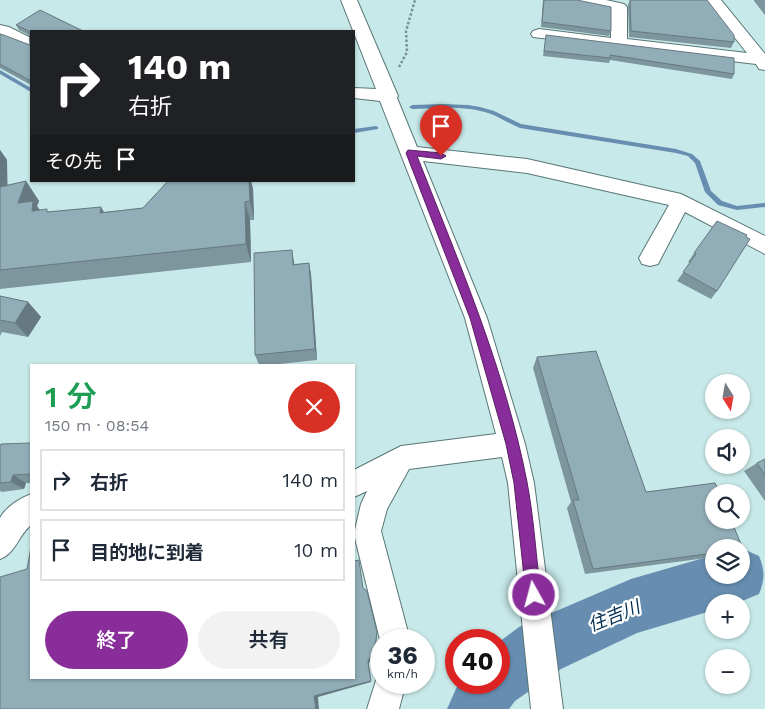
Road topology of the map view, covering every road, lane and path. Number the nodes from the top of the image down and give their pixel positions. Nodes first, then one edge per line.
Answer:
1 (349, 0) edge
2 (415, 0) edge
3 (581, 0) edge
4 (713, 0) edge
5 (0, 30) edge
6 (539, 34) dead end
7 (619, 43) junction
8 (30, 44) edge
9 (763, 62) edge
10 (355, 93) edge
11 (389, 96) junction
12 (411, 153) junction
13 (681, 201) junction
14 (765, 246) edge
15 (650, 258) dead end
16 (512, 444) junction
17 (400, 458) junction
18 (355, 483) edge
19 (30, 509) edge
20 (0, 545) edge
21 (393, 629) edge
22 (387, 694) edge
23 (383, 709) edge
24 (547, 709) edge

1 - 11 street
2 - 11 path
3 - 7 street
4 - 9 street
5 - 8 street
6 - 7 street
7 - 9 street
10 - 11 street
11 - 12 street
12 - 13 street
12 - 16 street
13 - 14 street
13 - 15 street
16 - 17 street
16 - 24 street
17 - 18 street
17 - 21 street
19 - 20 street
22 - 23 street

